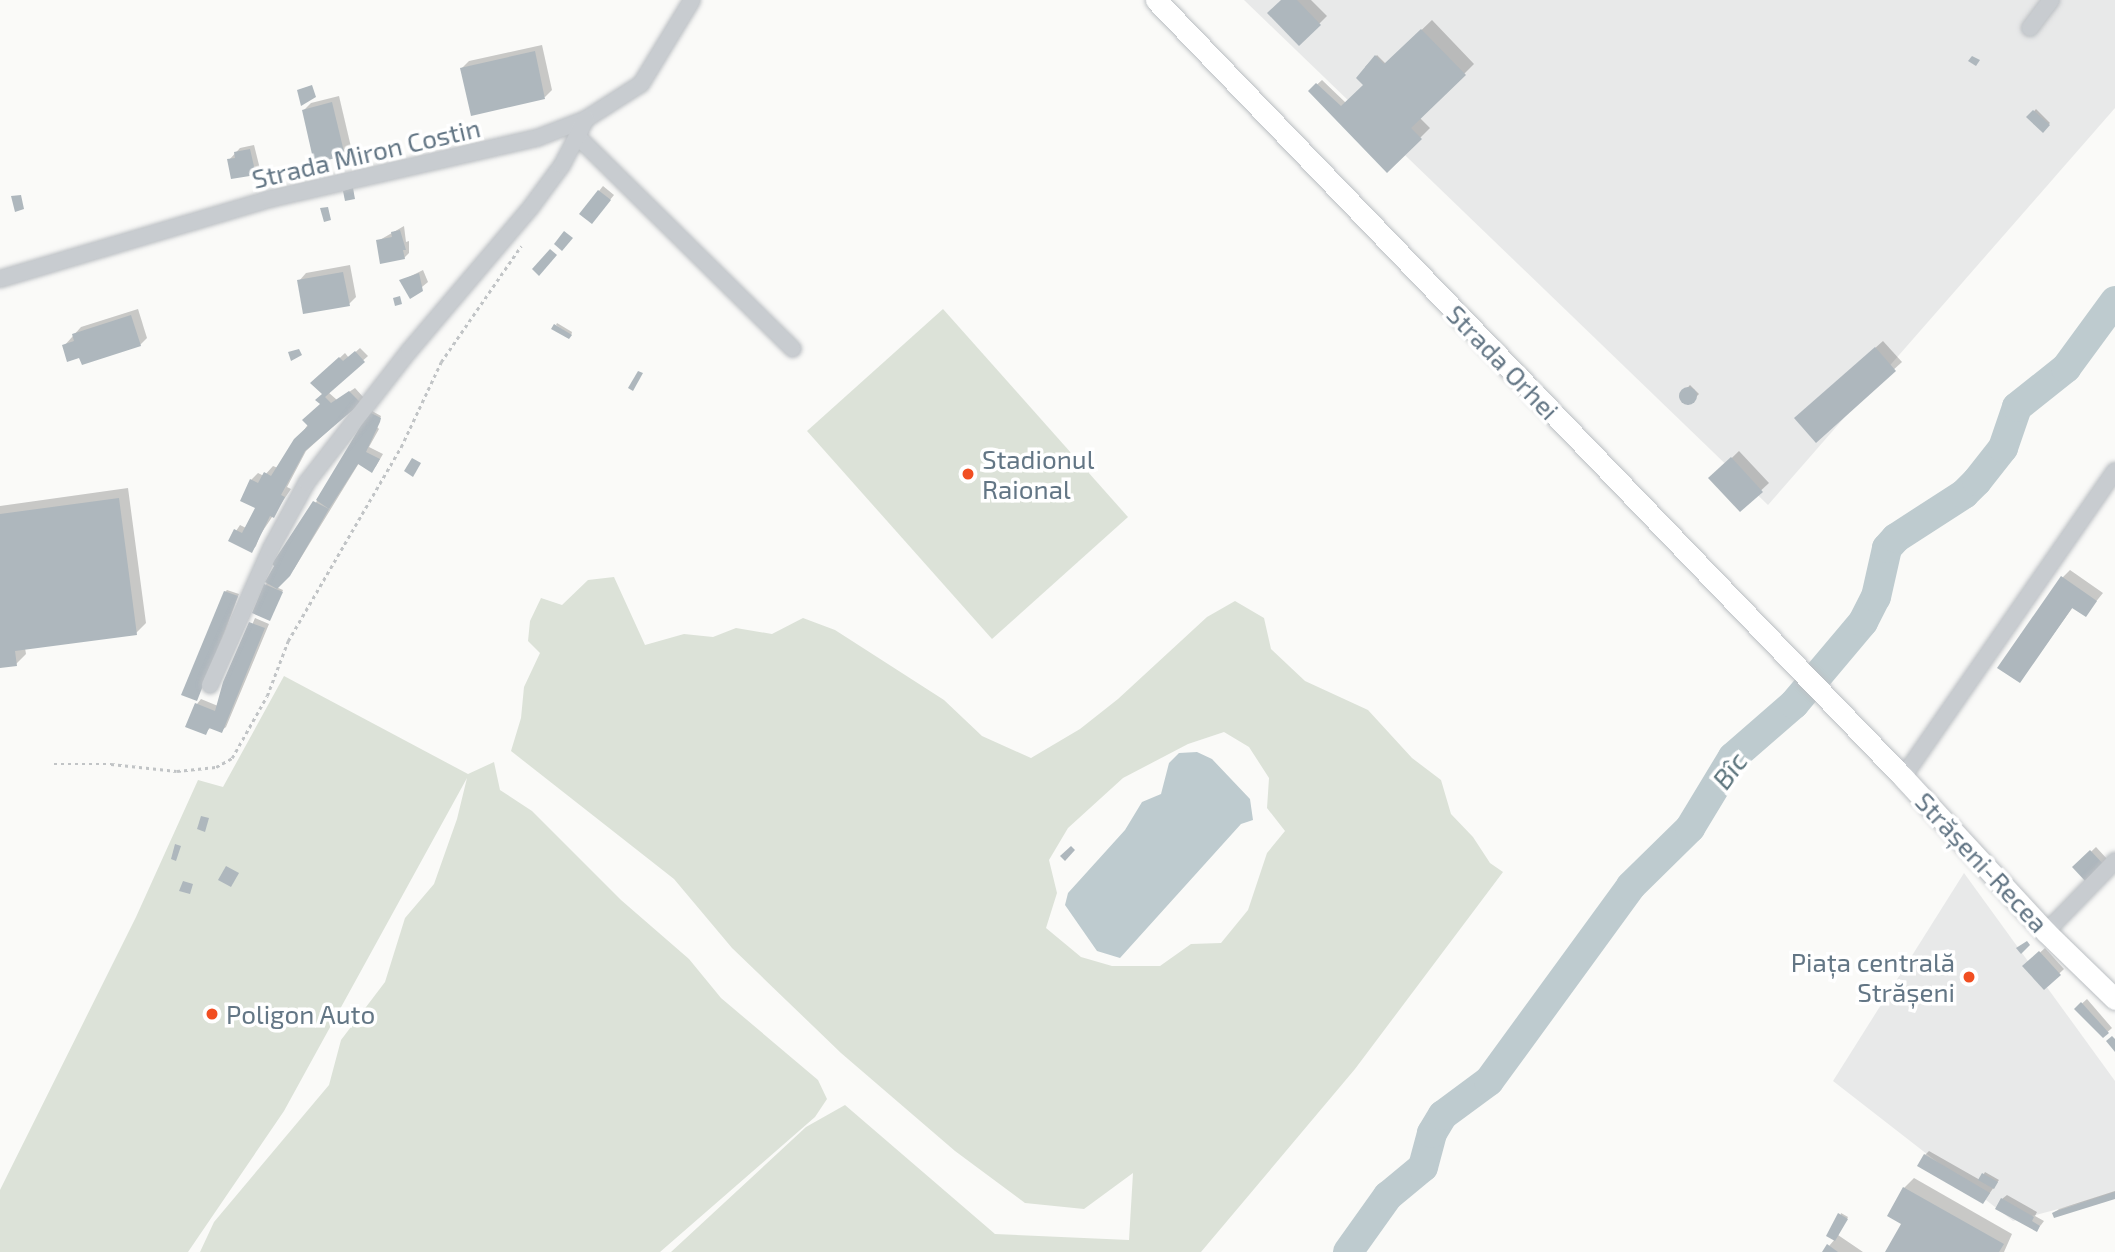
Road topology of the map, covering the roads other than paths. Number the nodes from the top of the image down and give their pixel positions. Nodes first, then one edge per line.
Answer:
1 (692, 0) edge
2 (1156, 0) edge
3 (2051, 0) edge
4 (2031, 28) dead end
5 (586, 118) junction
6 (577, 136) junction
7 (0, 279) edge
8 (793, 349) dead end
9 (2115, 471) edge
10 (211, 685) dead end
11 (1850, 725) joint
12 (1903, 777) junction
13 (2115, 861) edge
14 (2046, 932) junction
15 (2115, 999) edge

1 - 5 street, Strada Miron Costin
2 - 11 main road, Strada Orhei
3 - 4 street
5 - 6 street
5 - 7 street, Strada Miron Costin
6 - 8 street
6 - 10 street
9 - 12 street
11 - 12 main road, Strășeni-Recea
12 - 14 main road, Strășeni-Recea
13 - 14 street
14 - 15 main road, Strășeni-Recea

